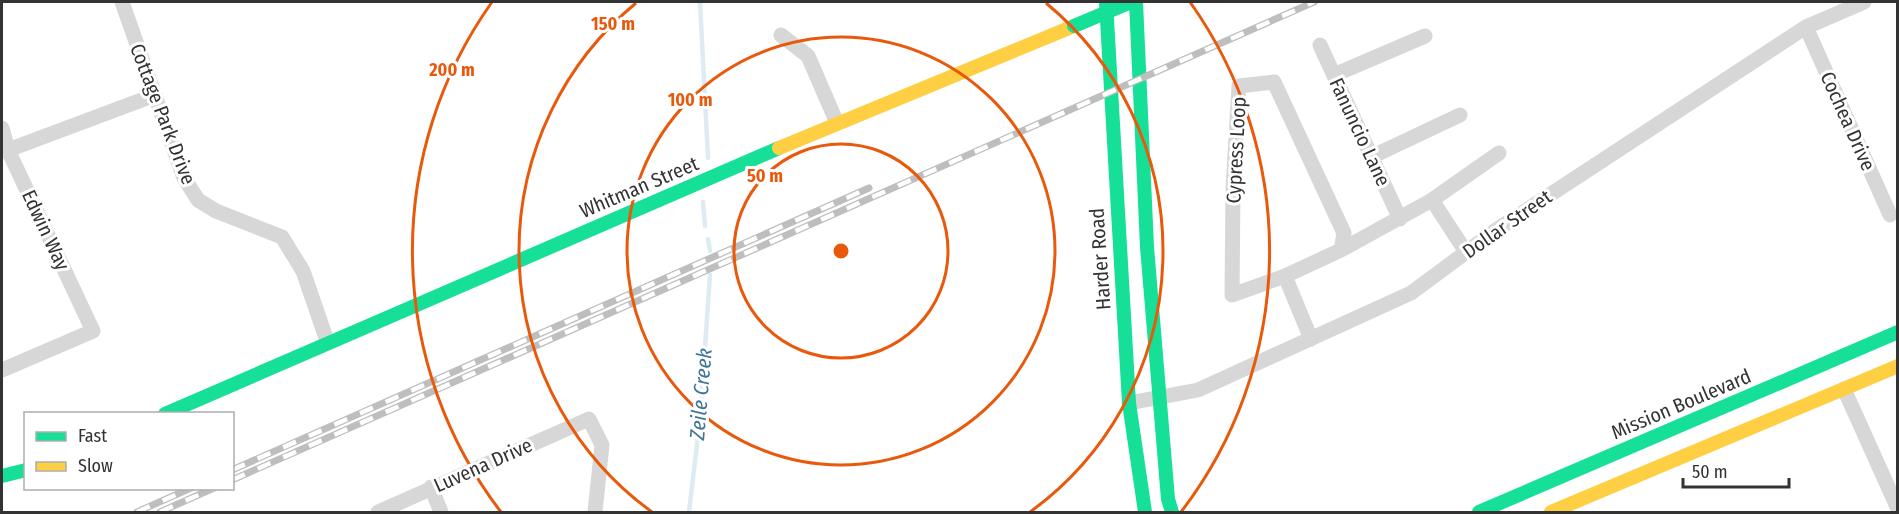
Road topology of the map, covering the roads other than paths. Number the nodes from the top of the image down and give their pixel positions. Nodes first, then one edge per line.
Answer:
1 (122, 2) edge
2 (1106, 2) edge
3 (1131, 2) edge
4 (1136, 2) edge
5 (1864, 2) edge
6 (1806, 27) junction
7 (781, 35) dead end
8 (1425, 36) dead end
9 (1320, 45) dead end
10 (1334, 75) junction
11 (155, 95) junction
12 (1460, 115) dead end
13 (837, 123) junction
14 (2, 128) edge
15 (8, 150) junction
16 (1498, 153) dead end
17 (1371, 157) junction
18 (1432, 200) junction
19 (1890, 215) dead end
20 (1401, 219) junction
21 (1341, 250) junction
22 (1466, 252) junction
23 (1285, 276) junction
24 (1898, 332) edge
25 (1311, 339) junction
26 (327, 341) junction
27 (1898, 366) edge
28 (2, 370) edge
29 (1844, 389) junction
30 (1160, 396) junction
31 (1129, 403) junction
32 (169, 412) edge
33 (24, 470) edge
34 (2, 476) edge
35 (431, 487) junction
36 (1898, 509) edge
37 (378, 513) edge
38 (441, 513) edge
39 (595, 513) edge
40 (1145, 513) edge
41 (1172, 513) edge
42 (1479, 513) edge
43 (1551, 513) edge

1 - 11 street, Cottage Park Drive
2 - 31 main road, Harder Road
3 - 13 main road, Whitman Street, bridge
4 - 30 main road
5 - 6 street, Dollar Street
6 - 19 street, Cochea Drive
6 - 22 street, Dollar Street
7 - 13 street
8 - 10 street
9 - 10 street, Fanuncio Lane
10 - 17 street, Fanuncio Lane
11 - 15 street
11 - 26 street, Cottage Park Drive
12 - 17 street
13 - 26 main road, Whitman Street
14 - 15 street, Edwin Way
15 - 28 street, Edwin Way
16 - 18 street
17 - 20 street, Fanuncio Lane
18 - 20 street
18 - 22 street
20 - 21 street
21 - 23 street, Cypress Loop
21 - 23 street, Cypress Loop
22 - 25 street, Dollar Street
23 - 25 street
24 - 42 main road, Mission Boulevard
25 - 30 street, Dollar Street
26 - 32 main road, Whitman Street
27 - 29 main road
29 - 36 street
29 - 43 main road
30 - 31 street, Dollar Street
30 - 41 main road
31 - 40 main road, Harder Road
33 - 34 main road
35 - 37 street, Luvena Drive
35 - 38 street
35 - 39 street, Luvena Drive

